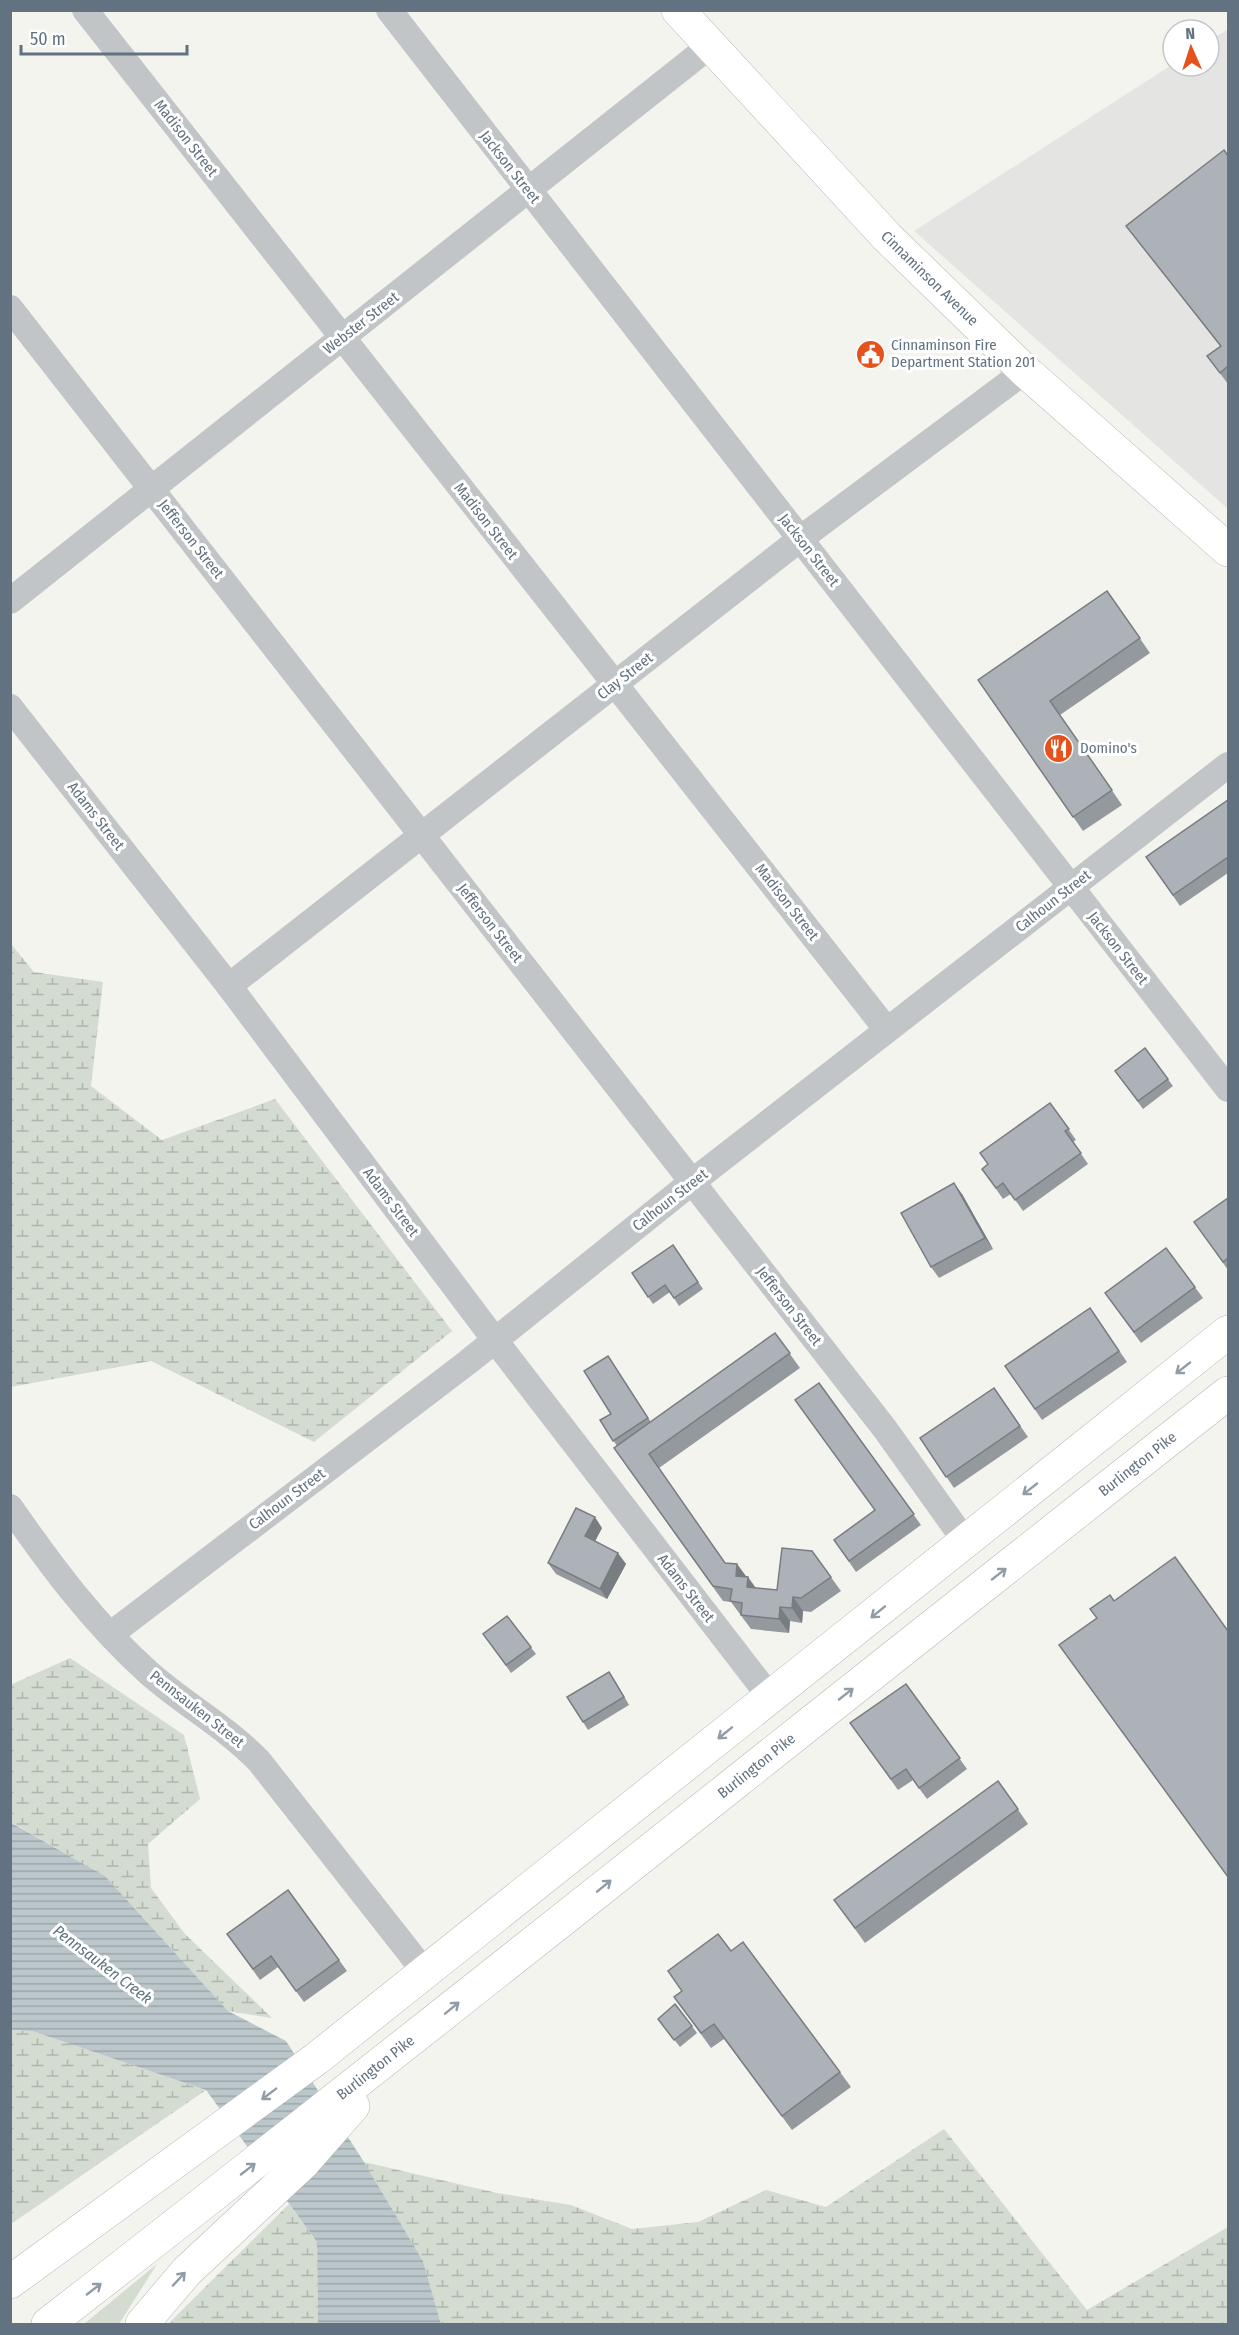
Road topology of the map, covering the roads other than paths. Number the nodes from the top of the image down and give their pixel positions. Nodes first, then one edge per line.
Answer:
1 (85, 10) edge
2 (389, 10) edge
3 (678, 10) edge
4 (711, 45) junction
5 (528, 190) junction
6 (10, 308) edge
7 (342, 338) junction
8 (1025, 371) junction
9 (152, 489) junction
10 (800, 538) junction
11 (1228, 550) edge
12 (10, 601) edge
13 (614, 684) junction
14 (10, 707) edge
15 (1228, 765) edge
16 (421, 835) junction
17 (1071, 887) junction
18 (229, 986) junction
19 (887, 1030) junction
20 (1228, 1089) edge
21 (692, 1182) junction
22 (1228, 1332) edge
23 (494, 1339) junction
24 (1228, 1393) edge
25 (10, 1507) edge
26 (964, 1541) junction
27 (111, 1634) junction
28 (770, 1697) junction
29 (424, 1971) junction
30 (293, 2152) junction
31 (137, 2190) junction
32 (10, 2253) edge
33 (10, 2282) edge
34 (48, 2325) edge
35 (142, 2325) edge

1 - 7 street, Madison Street
2 - 5 street, Jackson Street
3 - 4 main road, Cinnaminson Avenue
4 - 5 street, Webster Street
4 - 8 main road, Cinnaminson Avenue
5 - 7 street, Webster Street
5 - 10 street, Jackson Street
6 - 9 street, Jefferson Street
7 - 9 street, Webster Street
7 - 13 street, Madison Street
8 - 10 street, Clay Street
8 - 11 main road, Cinnaminson Avenue
9 - 12 street, Webster Street
9 - 16 street, Jefferson Street
10 - 13 street, Clay Street
10 - 17 street, Jackson Street
13 - 16 street, Clay Street
13 - 19 street, Madison Street
14 - 18 street, Adams Street
15 - 17 street, Calhoun Street
16 - 18 street, Clay Street
16 - 21 street, Jefferson Street
17 - 19 street, Calhoun Street
17 - 20 street, Jackson Street
18 - 23 street, Adams Street
19 - 21 street, Calhoun Street
21 - 23 street, Calhoun Street
21 - 26 street, Jefferson Street
22 -> 26 main road
23 - 27 street, Calhoun Street
23 - 28 street, Adams Street
30 -> 24 main road, Burlington Pike
25 - 27 street, Pennsauken Street
26 -> 28 main road
27 - 29 street, Pennsauken Street
28 -> 29 main road
29 -> 31 main road
34 -> 30 main road
35 -> 30 main road
31 - 32 main road
31 - 33 main road

